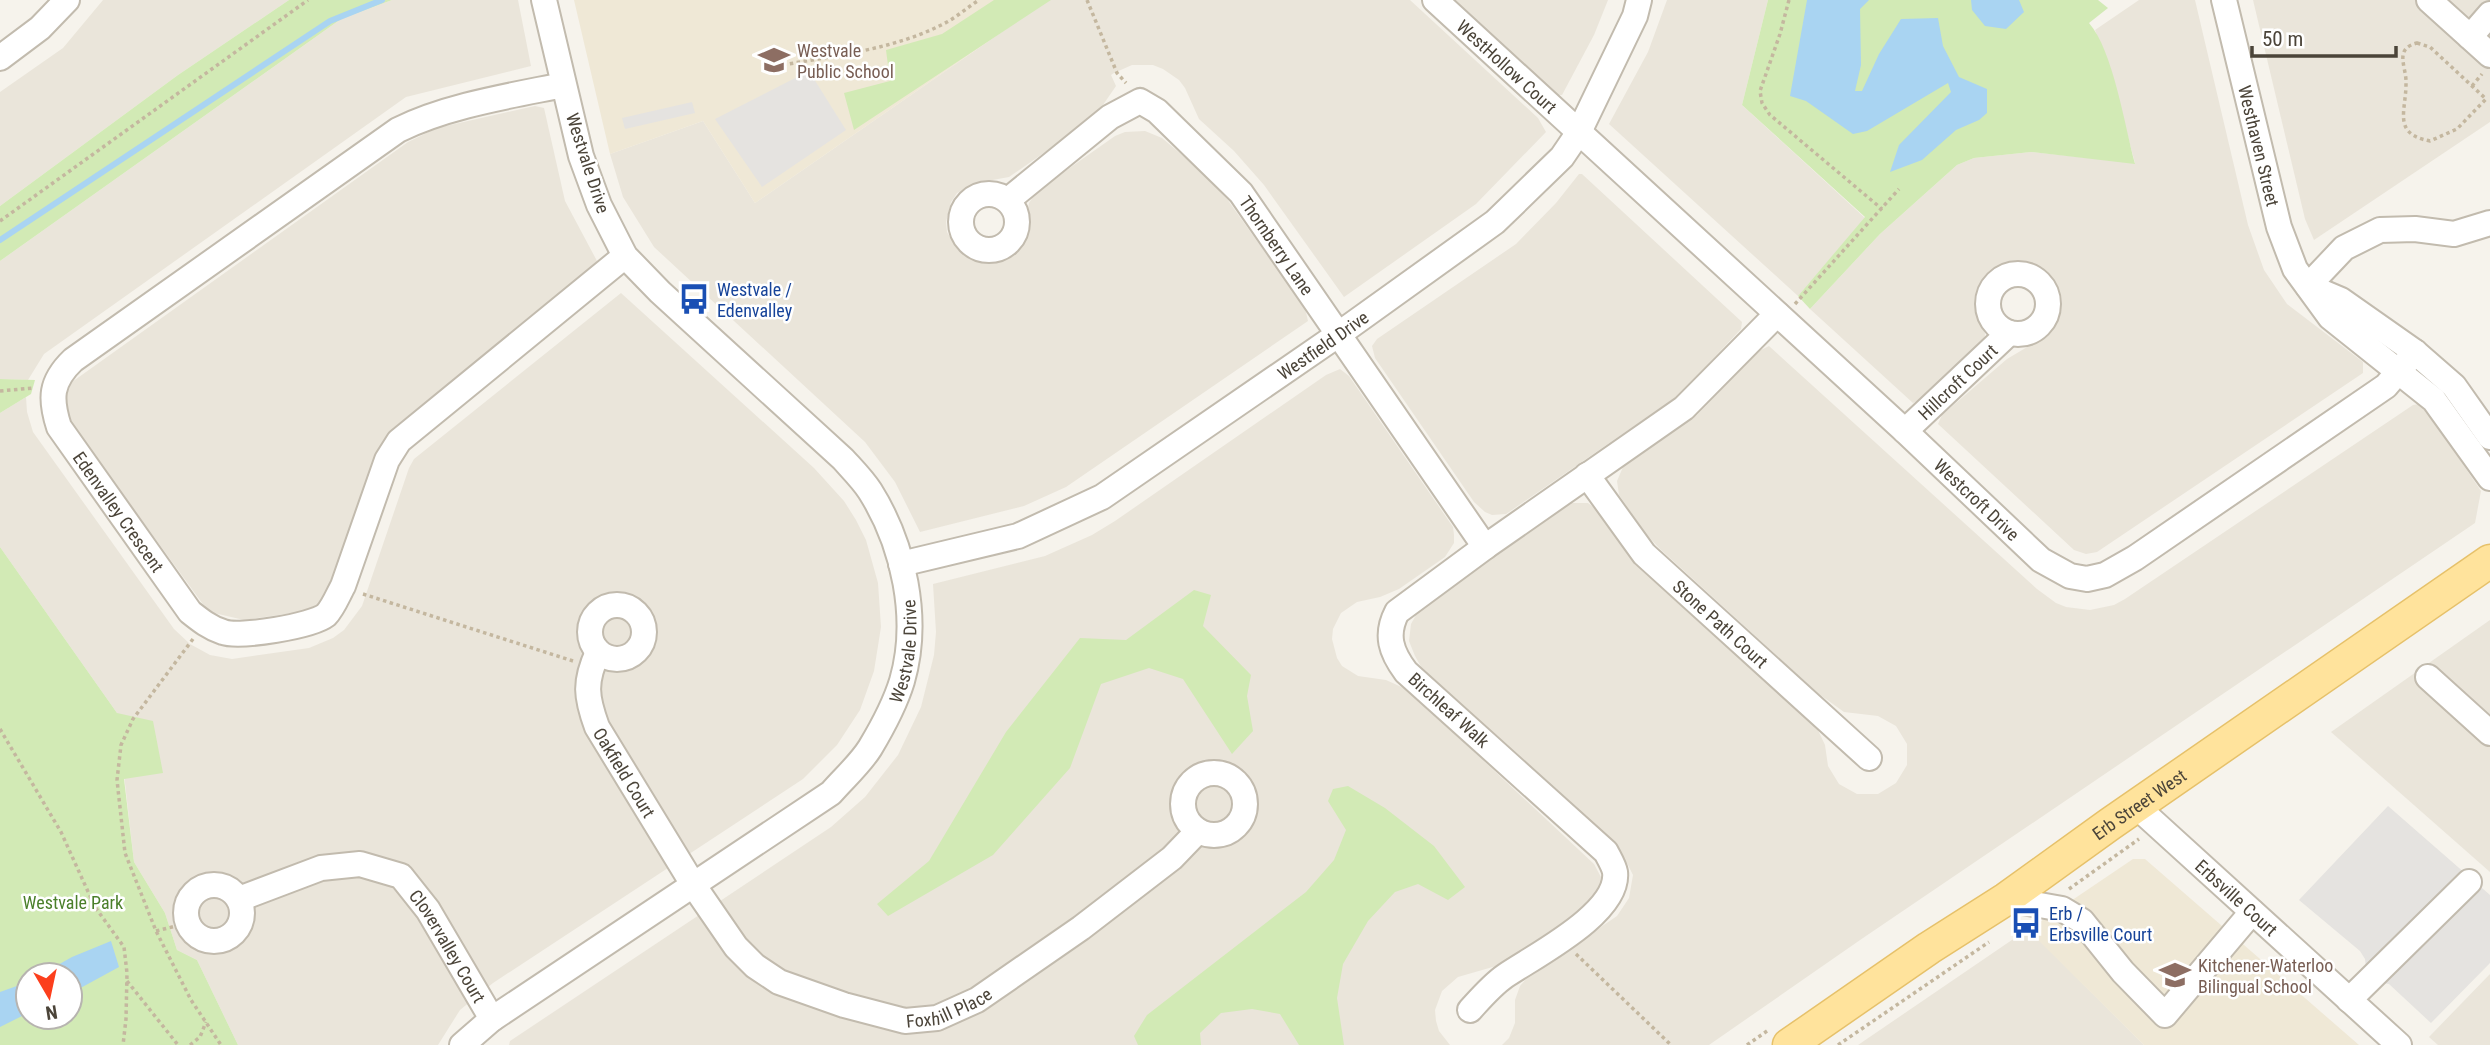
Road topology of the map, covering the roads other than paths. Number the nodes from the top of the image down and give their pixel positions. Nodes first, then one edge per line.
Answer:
1 (67, 0) edge
2 (544, 0) edge
3 (1435, 0) edge
4 (1639, 0) edge
5 (2224, 0) edge
6 (2433, 1) edge
7 (2490, 15) edge
8 (2470, 37) junction
9 (2490, 55) edge
10 (0, 58) edge
11 (563, 85) junction
12 (1579, 132) junction
13 (1008, 200) dead end
14 (2490, 223) edge
15 (625, 256) junction
16 (2308, 286) junction
17 (1777, 314) junction
18 (2009, 333) dead end
19 (1339, 334) junction
20 (2415, 352) junction
21 (2398, 371) junction
22 (1905, 431) junction
23 (2490, 437) edge
24 (1587, 475) junction
25 (2490, 478) edge
26 (1485, 547) junction
27 (2490, 561) edge
28 (901, 564) junction
29 (594, 659) road end
30 (2428, 677) dead end
31 (2490, 733) edge
32 (1869, 758) dead end
33 (2136, 806) junction
34 (1198, 831) dead end
35 (2469, 882) dead end
36 (694, 886) junction
37 (239, 899) junction
38 (2006, 899) junction
39 (2252, 912) junction
40 (2349, 1000) junction
41 (1470, 1010) dead end
42 (492, 1019) junction
43 (462, 1045) edge
44 (1789, 1045) edge
45 (2399, 1045) edge

1 - 10 street
2 - 11 street, Westvale Drive
3 - 12 street, WestHollow Court
4 - 12 street, Westfield Drive
5 - 16 street, Westhaven Street
6 - 8 street
7 - 8 street
8 - 9 street
11 - 15 street, Westvale Drive
11 - 15 street, Edenvalley Crescent
12 - 17 street, Westcroft Drive
12 - 19 street, Westfield Drive
13 - 19 street, Thornberry Lane
14 - 16 street
15 - 28 street, Westvale Drive
16 - 20 street
16 - 21 street, Westhaven Street
17 - 22 street, Westcroft Drive
17 - 24 street, Birchleaf Walk
18 - 22 street, Hillcroft Court
19 - 26 street, Thornberry Lane
19 - 28 street, Westfield Drive
20 - 21 street, Westcroft Drive
20 - 23 street
21 - 22 street, Westcroft Drive
21 - 25 street, Westhaven Street
24 - 26 street, Birchleaf Walk
24 - 32 street, Stone Path Court
26 - 41 street, Birchleaf Walk
27 - 33 main road, Erb Street West
28 - 36 street, Westvale Drive
29 - 36 street, Oakfield Court
30 - 31 street
33 - 38 main road, Erb Street West
33 - 39 street, Erbsville Court
34 - 36 street, Foxhill Place
35 - 40 street
36 - 42 street, Westvale Drive
37 - 37 street
37 - 42 street, Clovervalley Court
38 - 39 street
38 - 44 main road, Erb Street West
39 - 40 street, Erbsville Court
40 - 45 street, Erbsville Court
42 - 43 street, Westvale Drive

